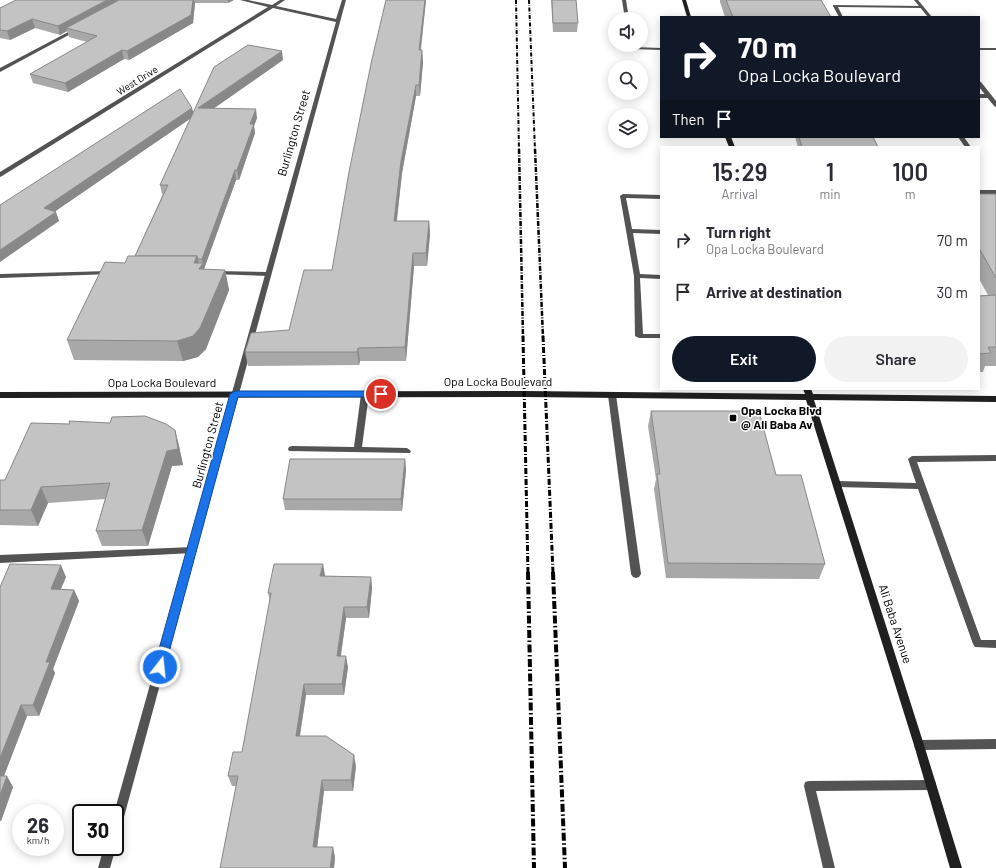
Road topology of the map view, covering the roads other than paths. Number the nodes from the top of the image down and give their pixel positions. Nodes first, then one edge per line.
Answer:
1 (242, 0) edge
2 (283, 0) edge
3 (344, 0) edge
4 (624, 0) edge
5 (684, 0) edge
6 (916, 0) edge
7 (272, 6) junction
8 (922, 7) junction
9 (626, 12) edge
10 (688, 16) edge
11 (840, 16) edge
12 (929, 16) edge
13 (338, 21) junction
14 (83, 26) edge
15 (648, 49) edge
16 (660, 49) edge
17 (980, 49) edge
18 (996, 49) edge
19 (0, 70) edge
20 (980, 84) edge
21 (996, 92) edge
22 (988, 94) junction
23 (980, 96) edge
24 (996, 105) edge
25 (0, 175) edge
26 (980, 192) edge
27 (996, 192) edge
28 (660, 197) edge
29 (629, 231) junction
30 (660, 232) edge
31 (115, 273) edge
32 (208, 273) edge
33 (268, 274) junction
34 (0, 276) edge
35 (637, 276) junction
36 (660, 277) edge
37 (660, 336) edge
38 (807, 390) edge
39 (235, 394) junction
40 (365, 394) junction
41 (0, 395) edge
42 (612, 396) junction
43 (810, 398) junction
44 (996, 399) edge
45 (292, 448) dead end
46 (358, 450) junction
47 (407, 451) dead end
48 (996, 458) edge
49 (837, 484) junction
50 (921, 486) junction
51 (193, 550) junction
52 (0, 559) edge
53 (636, 574) dead end
54 (996, 644) edge
55 (996, 744) edge
56 (919, 745) junction
57 (931, 785) junction
58 (122, 804) edge
59 (107, 856) edge
60 (104, 868) edge
61 (829, 868) edge
62 (956, 868) edge

1 - 7 street
2 - 7 street, West Drive
3 - 13 street, Burlington Street
4 - 9 street
5 - 10 street
6 - 8 street
7 - 13 street
7 - 25 street, West Drive
8 - 11 street
8 - 12 street
13 - 33 street, Burlington Street
14 - 19 street
15 - 16 street
17 - 18 street
20 - 22 street
21 - 22 street
22 - 23 street
22 - 24 street
26 - 27 street
28 - 29 street
29 - 30 street
29 - 35 street
31 - 34 street
32 - 33 street
33 - 39 street, Burlington Street
35 - 36 street
35 - 37 street
38 - 43 street, Ali Baba Avenue
39 - 40 street, Opa Locka Boulevard
39 - 41 street, Opa Locka Boulevard
39 - 51 street, Burlington Street
40 - 42 street, Opa Locka Boulevard
40 - 46 street
42 - 43 street, Opa Locka Boulevard
42 - 53 street
43 - 44 street, Opa Locka Boulevard
43 - 49 street, Ali Baba Avenue
45 - 46 street
46 - 47 street
48 - 50 street
49 - 50 street
49 - 56 street, Ali Baba Avenue
50 - 54 street
51 - 52 street
51 - 58 street, Burlington Street
55 - 56 street
56 - 57 street, Ali Baba Avenue
57 - 61 street
57 - 62 street, Ali Baba Avenue
59 - 60 street

